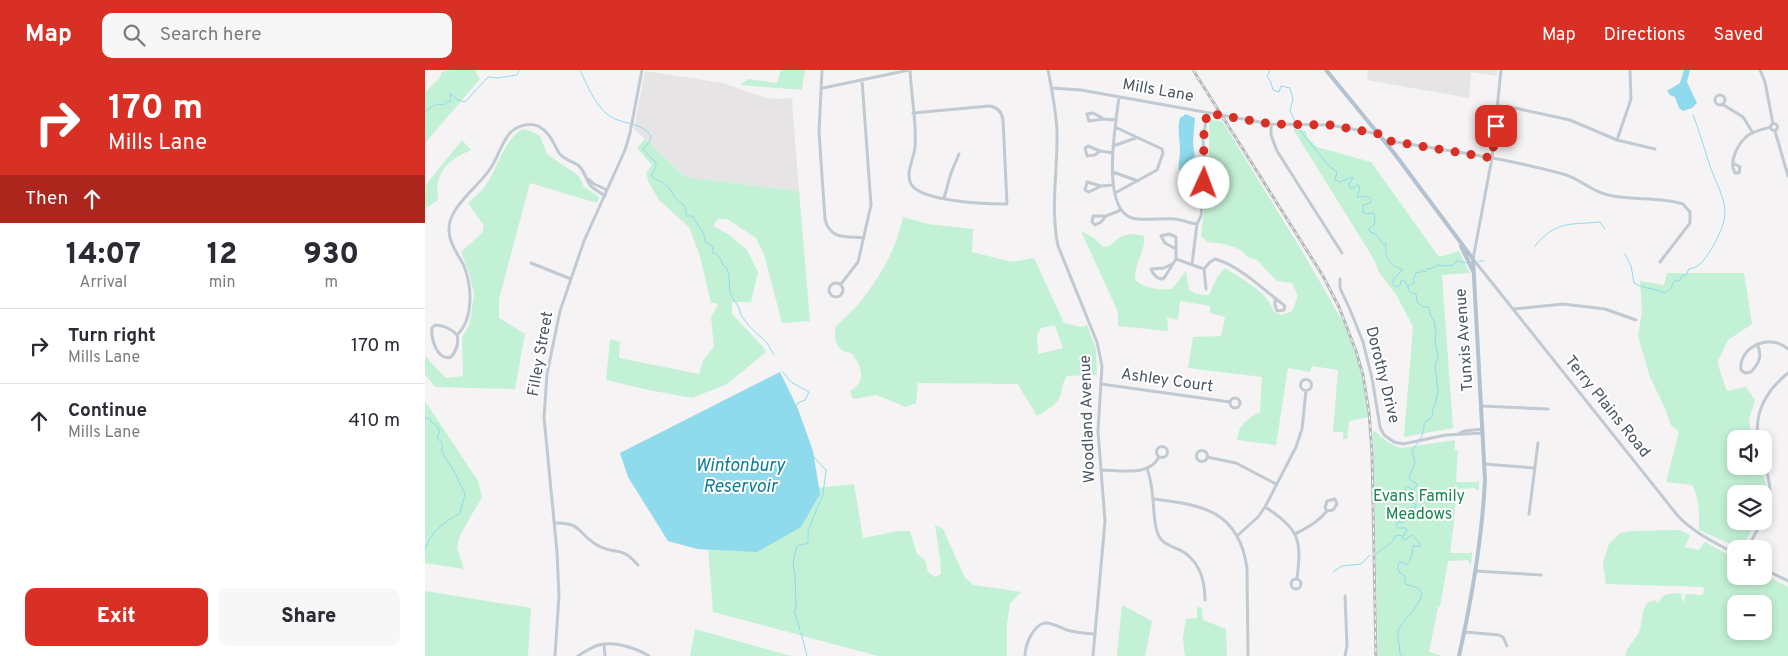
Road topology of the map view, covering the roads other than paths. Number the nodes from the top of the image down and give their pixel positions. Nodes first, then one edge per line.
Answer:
1 (642, 70) edge
2 (822, 70) edge
3 (909, 70) edge
4 (1048, 70) edge
5 (1326, 70) edge
6 (1501, 70) edge
7 (1630, 70) edge
8 (1760, 70) edge
9 (862, 80) junction
10 (823, 88) junction
11 (1051, 88) junction
12 (1119, 97) junction
13 (1722, 104) dead end
14 (1498, 106) junction
15 (913, 113) junction
16 (1207, 113) junction
17 (1103, 119) junction
18 (1116, 120) junction
19 (1271, 124) junction
20 (1772, 125) junction
21 (1115, 127) junction
22 (1775, 131) junction
23 (1753, 133) junction
24 (1379, 134) junction
25 (1137, 138) junction
26 (1384, 140) junction
27 (1617, 140) junction
28 (1113, 146) junction
29 (1655, 149) dead end
30 (1100, 152) junction
31 (1113, 153) junction
32 (959, 154) dead end
33 (1492, 158) junction
34 (1733, 163) dead end
35 (1113, 172) junction
36 (1788, 176) edge
37 (587, 178) junction
38 (1139, 181) junction
39 (1113, 185) junction
40 (1101, 186) junction
41 (607, 190) junction
42 (1115, 193) junction
43 (605, 196) junction
44 (944, 198) junction
45 (1121, 210) junction
46 (1107, 216) junction
47 (1197, 224) junction
48 (1457, 235) junction
49 (864, 238) junction
50 (1176, 249) junction
51 (1342, 254) dead end
52 (1176, 259) junction
53 (1473, 259) junction
54 (1660, 262) dead end
55 (531, 263) dead end
56 (1172, 264) junction
57 (1192, 264) junction
58 (1204, 268) junction
59 (1473, 271) junction
60 (571, 279) junction
61 (1340, 279) dead end
62 (841, 284) junction
63 (1205, 289) dead end
64 (1275, 299) dead end
65 (1512, 309) junction
66 (1635, 320) dead end
67 (457, 335) junction
68 (1757, 344) junction
69 (1788, 349) edge
70 (1788, 373) edge
71 (1101, 384) junction
72 (1306, 391) dead end
73 (1230, 402) dead end
74 (1481, 406) junction
75 (1548, 409) dead end
76 (1757, 430) edge
77 (1483, 431) junction
78 (1538, 443) dead end
79 (1159, 457) dead end
80 (1207, 457) dead end
81 (1485, 464) junction
82 (1534, 468) junction
83 (1147, 469) junction
84 (1101, 470) junction
85 (1276, 484) junction
86 (1154, 499) junction
87 (1265, 507) junction
88 (1327, 511) dead end
89 (1529, 514) dead end
90 (554, 523) junction
91 (1295, 534) junction
92 (1237, 536) junction
93 (1727, 549) edge
94 (638, 565) dead end
95 (1475, 571) junction
96 (1772, 573) edge
97 (1541, 575) dead end
98 (1297, 578) dead end
99 (1788, 581) edge
100 (1345, 596) dead end
101 (1205, 600) dead end
102 (1465, 632) junction
103 (1095, 634) junction
104 (604, 644) junction
105 (1507, 646) dead end
106 (555, 656) edge
107 (578, 656) edge
108 (605, 656) edge
109 (649, 656) edge
110 (1025, 656) edge
111 (1093, 656) edge
112 (1248, 656) edge
113 (1345, 656) edge
114 (1459, 656) edge

1 - 41 street, Filley Street
2 - 10 street
3 - 9 street
3 - 15 street
4 - 11 street, Woodland Avenue
5 - 24 main road
6 - 14 street
7 - 27 street
8 - 20 street
9 - 10 street
9 - 49 street
10 - 49 street
11 - 12 street, Mills Lane
11 - 71 street, Woodland Avenue
12 - 16 street, Mills Lane
12 - 18 street
13 - 23 street
14 - 27 street
14 - 33 street
15 - 44 street
15 - 44 street
16 - 19 street, Mills Lane
16 - 47 street
17 - 17 street
17 - 18 street
18 - 21 street
19 - 24 street, Mills Lane
19 - 51 street
20 - 22 street
20 - 22 street
20 - 23 street
21 - 25 street
21 - 28 street
22 - 36 street
23 - 34 street
24 - 26 main road
25 - 28 street
25 - 38 street
26 - 33 street
26 - 48 main road
27 - 29 street
28 - 31 street
30 - 30 street
30 - 31 street
31 - 35 street
32 - 44 street
33 - 53 street
33 - 54 street
35 - 38 street
35 - 39 street
37 - 41 street
37 - 43 street
37 - 67 street
38 - 42 street
39 - 40 street
39 - 42 street
40 - 40 street
41 - 43 street, Filley Street
42 - 45 street
43 - 60 street, Filley Street
45 - 46 street
45 - 47 street
46 - 46 street
47 - 57 street
48 - 53 main road
48 - 59 main road
49 - 62 street
50 - 50 street
50 - 52 street
52 - 56 street
52 - 57 street
53 - 59 main road, Tunxis Avenue
53 - 65 street, Terry Plains Road
55 - 60 street
56 - 56 street
57 - 58 street
58 - 63 street
58 - 64 street
59 - 74 main road, Tunxis Avenue
60 - 90 street, Filley Street
61 - 77 street, Dorothy Drive
62 - 62 street
65 - 66 street
65 - 93 street, Terry Plains Road
67 - 67 street
68 - 68 street
68 - 69 street
70 - 76 street
71 - 73 street, Ashley Court
71 - 84 street, Woodland Avenue
72 - 85 street
74 - 75 street
74 - 77 main road, Tunxis Avenue
77 - 81 main road, Tunxis Avenue
78 - 82 street
79 - 83 street
80 - 85 street
81 - 82 street
81 - 95 main road, Tunxis Avenue
82 - 89 street
83 - 84 street
83 - 86 street
84 - 103 street, Woodland Avenue
85 - 87 street
86 - 92 street
86 - 101 street
87 - 91 street
87 - 92 street
88 - 91 street
90 - 94 street
90 - 106 street, Filley Street
91 - 98 street
92 - 112 street
95 - 97 street
95 - 102 main road, Tunxis Avenue
96 - 99 street
100 - 113 street
102 - 105 street
102 - 114 main road, Tunxis Avenue
103 - 110 street
103 - 111 street, Woodland Avenue
104 - 107 street
104 - 108 street
104 - 109 street

